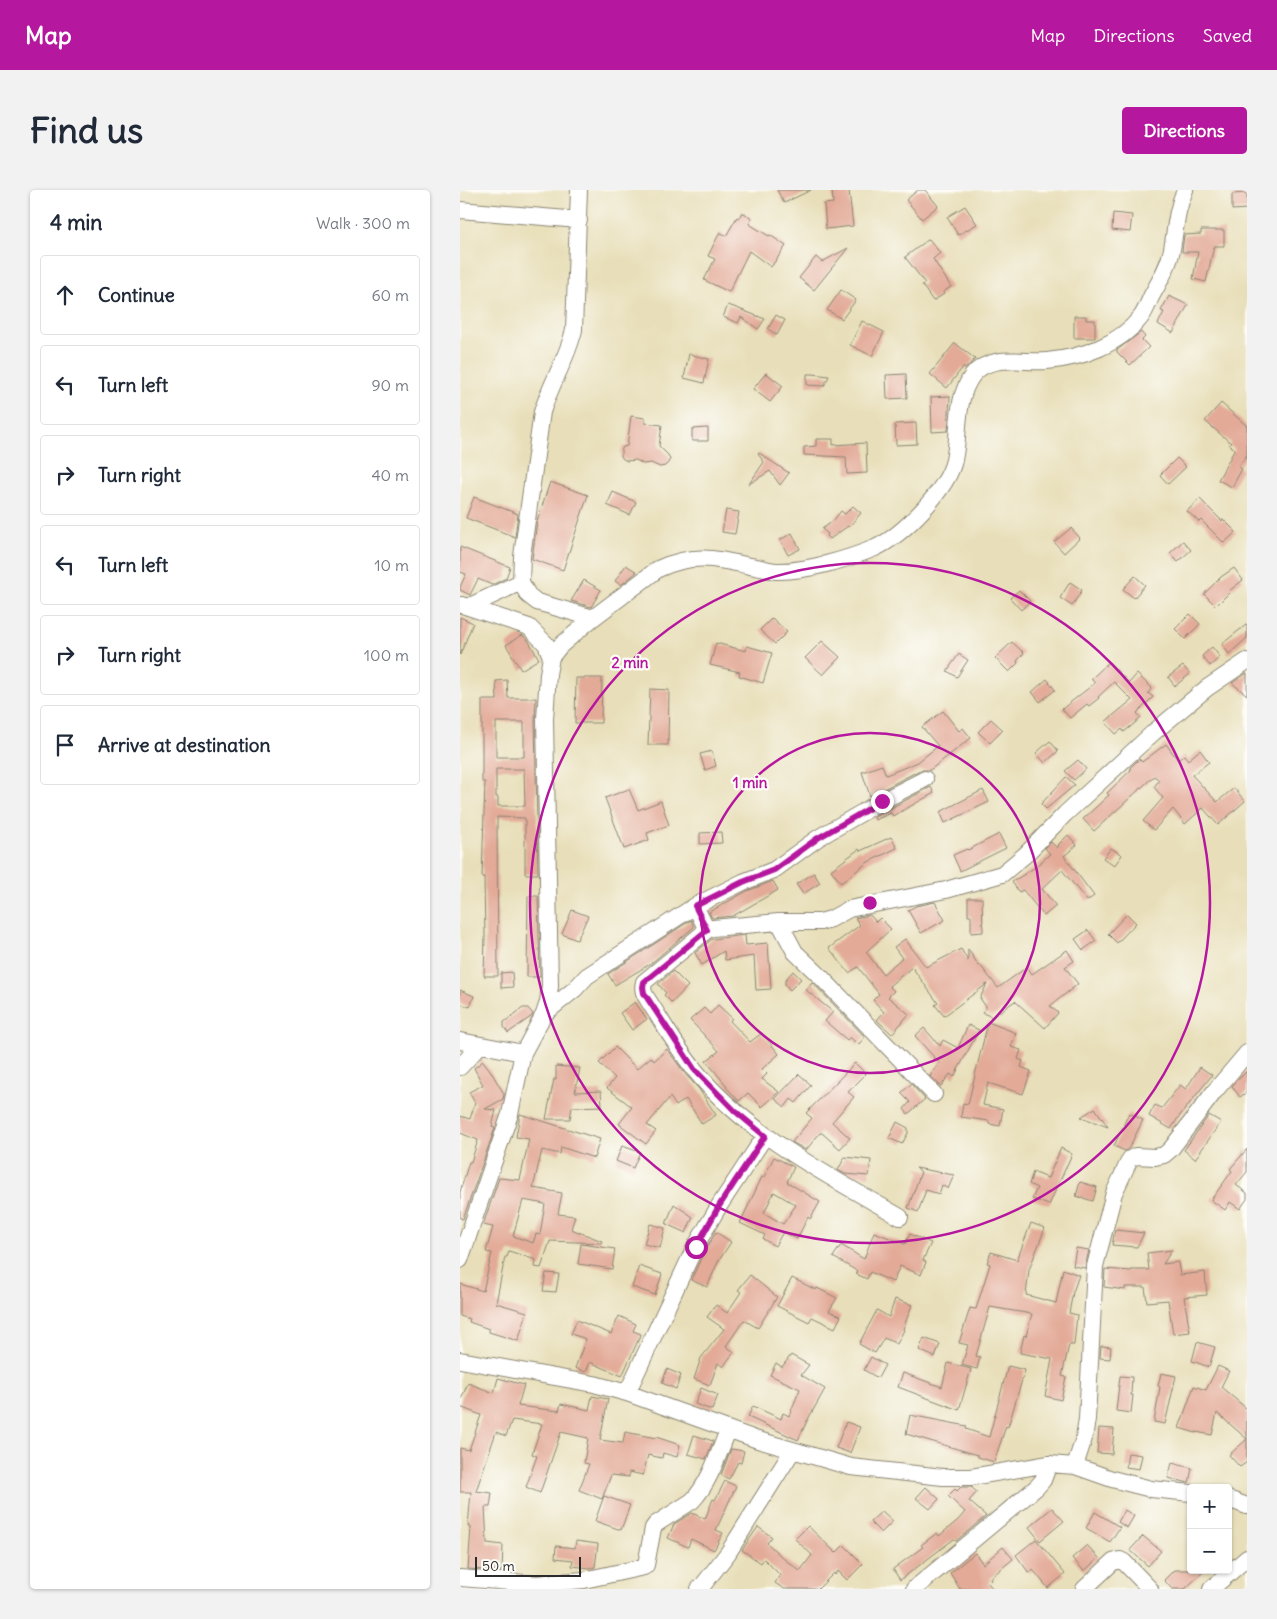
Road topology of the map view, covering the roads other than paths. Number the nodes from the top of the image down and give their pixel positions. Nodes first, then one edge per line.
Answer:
1 (579, 190) edge
2 (1185, 190) edge
3 (460, 210) edge
4 (578, 220) junction
5 (520, 582) junction
6 (464, 605) edge
7 (593, 618) junction
8 (551, 657) junction
9 (1247, 661) edge
10 (925, 780) dead end
11 (695, 906) junction
12 (779, 922) junction
13 (707, 930) junction
14 (544, 1014) junction
15 (460, 1041) edge
16 (480, 1045) junction
17 (523, 1053) junction
18 (1247, 1053) edge
19 (460, 1067) edge
20 (934, 1094) dead end
21 (765, 1136) junction
22 (900, 1217) dead end
23 (460, 1260) edge
24 (460, 1360) edge
25 (627, 1393) junction
26 (728, 1430) junction
27 (793, 1450) junction
28 (1049, 1464) junction
29 (1075, 1466) junction
30 (1187, 1492) edge
31 (1232, 1500) edge
32 (1247, 1506) edge
33 (1247, 1558) edge
34 (460, 1578) edge
35 (698, 1589) edge
36 (914, 1589) edge
37 (1084, 1589) edge
38 (1150, 1589) edge
39 (1211, 1589) edge

1 - 4 street
2 - 7 street
3 - 4 street
4 - 5 street
5 - 6 street
5 - 7 street
6 - 8 street
7 - 8 street
8 - 14 street
9 - 12 street
10 - 11 street
11 - 13 street
11 - 14 street
12 - 13 street
12 - 20 street
13 - 21 street
14 - 17 street
15 - 16 street
16 - 17 street
16 - 19 street
17 - 23 street
18 - 29 street
21 - 22 street
21 - 25 street
24 - 25 street
25 - 26 street
26 - 27 street
26 - 34 street
27 - 28 street
27 - 35 street
28 - 29 street
28 - 36 street
29 - 30 street
31 - 32 street
33 - 39 street
37 - 38 street

